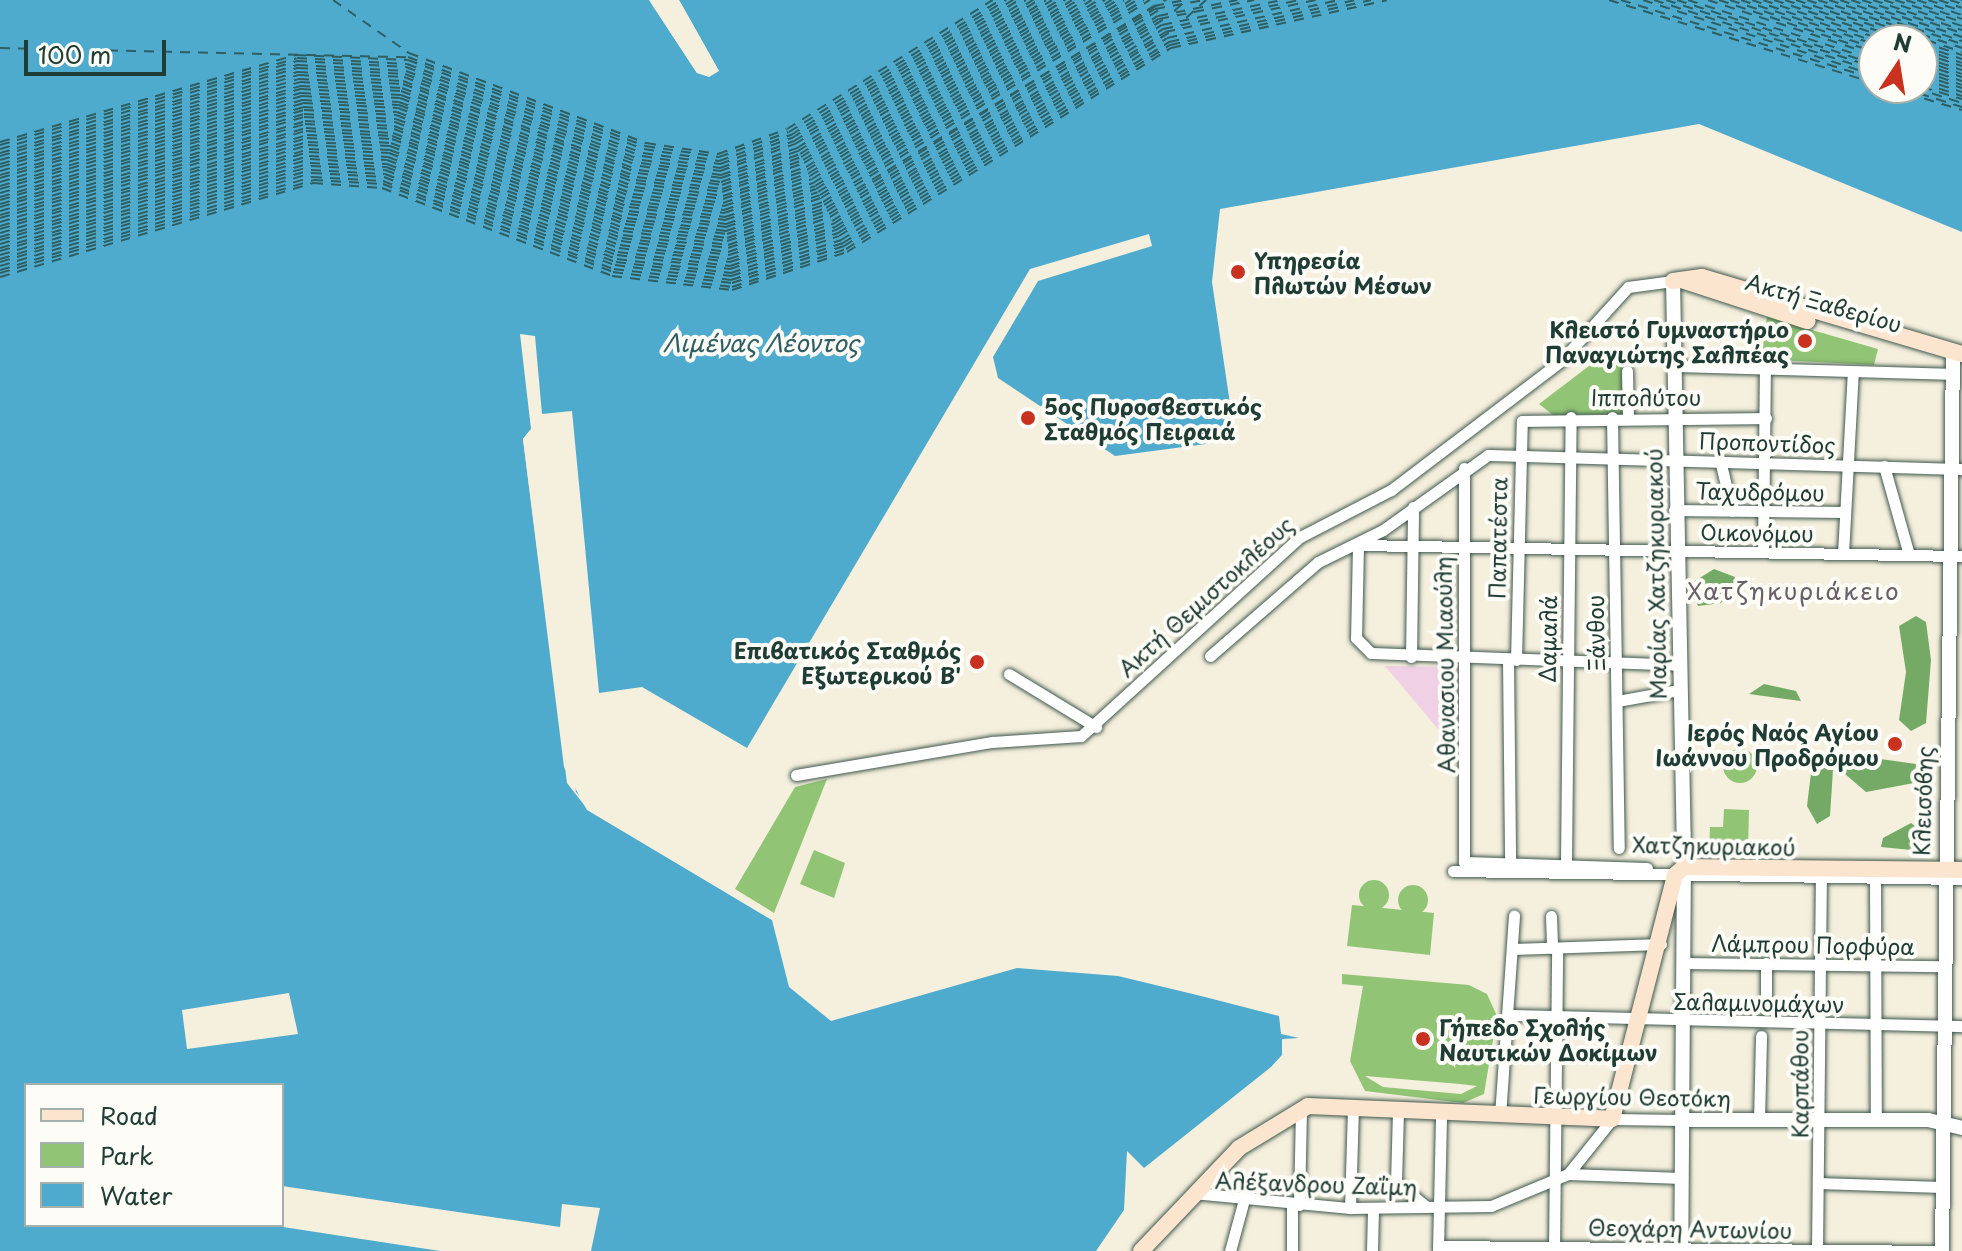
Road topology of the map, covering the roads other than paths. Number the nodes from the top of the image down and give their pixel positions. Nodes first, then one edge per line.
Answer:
1 (1674, 279) junction
2 (1956, 362) edge
3 (1673, 366) junction
4 (1765, 369) junction
5 (1627, 371) dead end
6 (1853, 372) junction
7 (1674, 416) junction
8 (1571, 417) junction
9 (1612, 417) junction
10 (1628, 417) junction
11 (1526, 418) joint
12 (1766, 418) junction
13 (1518, 456) junction
14 (1571, 457) junction
15 (1612, 458) junction
16 (1675, 459) junction
17 (1720, 460) junction
18 (1765, 461) junction
19 (1846, 464) junction
20 (1884, 466) junction
21 (1464, 468) junction
22 (1955, 469) edge
23 (1413, 507) junction
24 (1674, 510) junction
25 (1732, 511) junction
26 (1764, 511) junction
27 (1845, 512) junction
28 (1358, 545) junction
29 (1413, 546) junction
30 (1463, 547) junction
31 (1517, 548) junction
32 (1569, 549) junction
33 (1614, 550) junction
34 (1675, 550) junction
35 (1763, 552) junction
36 (1843, 554) junction
37 (1909, 555) junction
38 (1955, 556) edge
39 (1955, 599) edge
40 (1210, 656) dead end
41 (1411, 657) junction
42 (1465, 659) junction
43 (1512, 660) junction
44 (1567, 661) junction
45 (1616, 663) junction
46 (1679, 665) junction
47 (1009, 674) dead end
48 (1679, 690) junction
49 (1954, 698) edge
50 (1617, 701) junction
51 (1096, 727) junction
52 (796, 775) dead end
53 (1619, 848) dead end
54 (1464, 862) junction
55 (1510, 862) junction
56 (1566, 862) junction
57 (1962, 870) edge
58 (1681, 872) junction
59 (1821, 874) junction
60 (1942, 874) junction
61 (1875, 878) junction
62 (1962, 879) edge
63 (1514, 915) dead end
64 (1551, 916) dead end
65 (1662, 944) junction
66 (1554, 948) junction
67 (1513, 949) junction
68 (1683, 963) junction
69 (1766, 963) junction
70 (1820, 964) junction
71 (1874, 964) junction
72 (1943, 966) junction
73 (1766, 1008) dead end
74 (1508, 1015) junction
75 (1559, 1016) junction
76 (1642, 1019) junction
77 (1683, 1021) junction
78 (1819, 1024) junction
79 (1876, 1025) junction
80 (1942, 1026) junction
81 (1962, 1026) edge
82 (1761, 1036) dead end
83 (1353, 1106) junction
84 (1301, 1109) junction
85 (1398, 1111) junction
86 (1441, 1114) junction
87 (1500, 1116) junction
88 (1557, 1117) junction
89 (1612, 1119) junction
90 (1682, 1120) junction
91 (1759, 1120) junction
92 (1818, 1120) junction
93 (1876, 1120) junction
94 (1942, 1124) junction
95 (1962, 1128) edge
96 (1568, 1174) junction
97 (1682, 1178) junction
98 (1554, 1182) junction
99 (1818, 1183) junction
100 (1941, 1187) junction
101 (1193, 1193) junction
102 (1243, 1203) junction
103 (1296, 1205) junction
104 (1434, 1206) junction
105 (1350, 1208) junction
106 (1373, 1209) junction
107 (1438, 1248) edge
108 (1554, 1249) edge
109 (1682, 1250) edge
110 (1817, 1250) edge
111 (1141, 1251) edge
112 (1230, 1251) edge
113 (1292, 1251) edge
114 (1372, 1251) edge
115 (1941, 1251) edge

1 - 2 main road, Ακτή Ξαβερίου
1 - 3 street, Μαρίας Χατζηκυριακού
1 - 51 street, Ακτή Θεμιστοκλέους
2 - 6 street
2 - 22 street, Κλεισόβης
3 - 4 street
3 - 7 street, Μαρίας Χατζηκυριακού
4 - 6 street
4 - 12 street
5 - 10 street
6 - 19 street
7 - 10 street, Ιππολύτου
7 - 12 street, Ιππολύτου
7 - 16 street, Μαρίας Χατζηκυριακού
8 - 9 street, Ιππολύτου
8 - 11 street, Ιππολύτου
8 - 14 street, Δαμαλά
9 - 10 street, Ιππολύτου
9 - 15 street, Ξάνθου
11 - 13 street, Παπατέστα
12 - 18 street
13 - 14 street, Προποντίδος
13 - 21 street, Προποντίδος
13 - 31 street, Παπατέστα
14 - 15 street, Προποντίδος
14 - 32 street, Δαμαλά
15 - 16 street, Προποντίδος
15 - 33 street, Ξάνθου
16 - 17 street, Προποντίδος
16 - 24 street, Μαρίας Χατζηκυριακού
17 - 18 street, Προποντίδος
17 - 25 street
18 - 19 street, Προποντίδος
18 - 26 street
19 - 20 street, Προποντίδος
19 - 27 street
20 - 22 street, Προποντίδος
20 - 37 street
21 - 23 street, Προποντίδος
21 - 30 street, Αθανασιου Μιαούλη
22 - 38 street, Κλεισόβης
23 - 28 street, Προποντίδος
23 - 29 street
24 - 25 street, Ταχυδρόμου
24 - 34 street, Μαρίας Χατζηκυριακού
25 - 26 street, Ταχυδρόμου
26 - 27 street, Ταχυδρόμου
26 - 35 street
27 - 36 street
28 - 29 street, Οικονόμου
28 - 40 street
28 - 41 street
29 - 30 street, Οικονόμου
29 - 41 street
30 - 31 street, Οικονόμου
30 - 42 street, Αθανασιου Μιαούλη
31 - 32 street, Οικονόμου
31 - 43 street, Παπατέστα
32 - 33 street, Οικονόμου
32 - 44 street, Δαμαλά
33 - 34 street, Οικονόμου
33 - 45 street, Ξάνθου
34 - 35 street, Οικονόμου
34 - 46 street, Μαρίας Χατζηκυριακού
35 - 36 street, Οικονόμου
36 - 37 street, Οικονόμου
37 - 38 street, Οικονόμου
38 - 39 street, Κλεισόβης
39 - 49 street, Κλεισόβης
41 - 42 street
42 - 43 street
42 - 54 street, Αθανασιου Μιαούλη
43 - 44 street
43 - 55 street, Παπατέστα
44 - 45 street
44 - 56 street, Δαμαλά
45 - 46 street
45 - 50 street, Ξάνθου
46 - 48 street, Μαρίας Χατζηκυριακού
47 - 51 street
48 - 50 street
48 - 58 street, Μαρίας Χατζηκυριακού
49 - 60 street, Κλεισόβης
50 - 53 street, Ξάνθου
51 - 52 street, Ακτή Θεμιστοκλέους
54 - 55 street, Χατζηκυριακού
54 - 58 street, Χατζηκυριακού
55 - 56 street, Χατζηκυριακού
56 - 58 street, Χατζηκυριακού
57 - 60 main road, Χατζηκυριακού
58 - 59 main road, Χατζηκυριακού
58 - 65 main road
58 - 68 street, Μαρίας Χατζηκυριακού
59 - 60 main road, Χατζηκυριακού
59 - 61 street, Χατζηκυριακού
59 - 70 street, Καρπάθου
60 - 61 street, Χατζηκυριακού
60 - 62 street
60 - 72 street, Κλεισόβης
61 - 71 street
63 - 67 street
64 - 66 street
65 - 66 street
65 - 76 main road
66 - 67 street
66 - 75 street
67 - 74 street
68 - 69 street, Λάμπρου Πορφύρα
68 - 77 street, Μαρίας Χατζηκυριακού
69 - 70 street, Λάμπρου Πορφύρα
69 - 73 street
70 - 71 street, Λάμπρου Πορφύρα
70 - 78 street, Καρπάθου
71 - 72 street, Λάμπρου Πορφύρα
71 - 79 street
72 - 80 street, Κλεισόβης
74 - 75 street, Σαλαμινομάχων
74 - 87 street
75 - 76 street, Σαλαμινομάχων
75 - 88 street
76 - 77 street, Σαλαμινομάχων
76 - 89 main road
77 - 78 street, Σαλαμινομάχων
77 - 90 street, Μαρίας Χατζηκυριακού
78 - 79 street, Σαλαμινομάχων
78 - 92 street, Καρπάθου
79 - 80 street, Σαλαμινομάχων
79 - 93 street
80 - 81 street, Σαλαμινομάχων
80 - 94 street, Κλεισόβης
82 - 91 street
83 - 84 main road, Γεωργίου Θεοτόκη
83 - 85 main road, Γεωργίου Θεοτόκη
83 - 105 street
84 - 101 main road
84 - 103 street
85 - 86 main road, Γεωργίου Θεοτόκη
85 - 104 street
86 - 87 main road, Γεωργίου Θεοτόκη
86 - 104 street
87 - 88 main road, Γεωργίου Θεοτόκη
88 - 89 main road, Γεωργίου Θεοτόκη
88 - 98 street
89 - 90 street, Γεωργίου Θεοτόκη
89 - 96 street
90 - 91 street, Γεωργίου Θεοτόκη
90 - 97 street, Μαρίας Χατζηκυριακού
91 - 92 street, Γεωργίου Θεοτόκη
92 - 93 street, Γεωργίου Θεοτόκη
92 - 99 street, Καρπάθου
93 - 94 street, Γεωργίου Θεοτόκη
94 - 95 street, Γεωργίου Θεοτόκη
94 - 100 street, Κλεισόβης
96 - 97 street
96 - 98 street, Αλέξανδρου Ζαΐμη
97 - 109 street, Μαρίας Χατζηκυριακού
98 - 104 street, Αλέξανδρου Ζαΐμη
98 - 108 street
99 - 100 street
99 - 110 street, Καρπάθου
100 - 115 street, Κλεισόβης
101 - 102 street, Αλέξανδρου Ζαΐμη
101 - 111 main road
102 - 103 street, Αλέξανδρου Ζαΐμη
102 - 112 street
103 - 105 street, Αλέξανδρου Ζαΐμη
103 - 113 street
104 - 106 street, Αλέξανδρου Ζαΐμη
104 - 107 street
105 - 106 street, Αλέξανδρου Ζαΐμη
106 - 114 street
107 - 108 street, Θεοχάρη Αντωνίου
108 - 109 street, Θεοχάρη Αντωνίου
109 - 110 street, Θεοχάρη Αντωνίου
110 - 115 street, Θεοχάρη Αντωνίου

